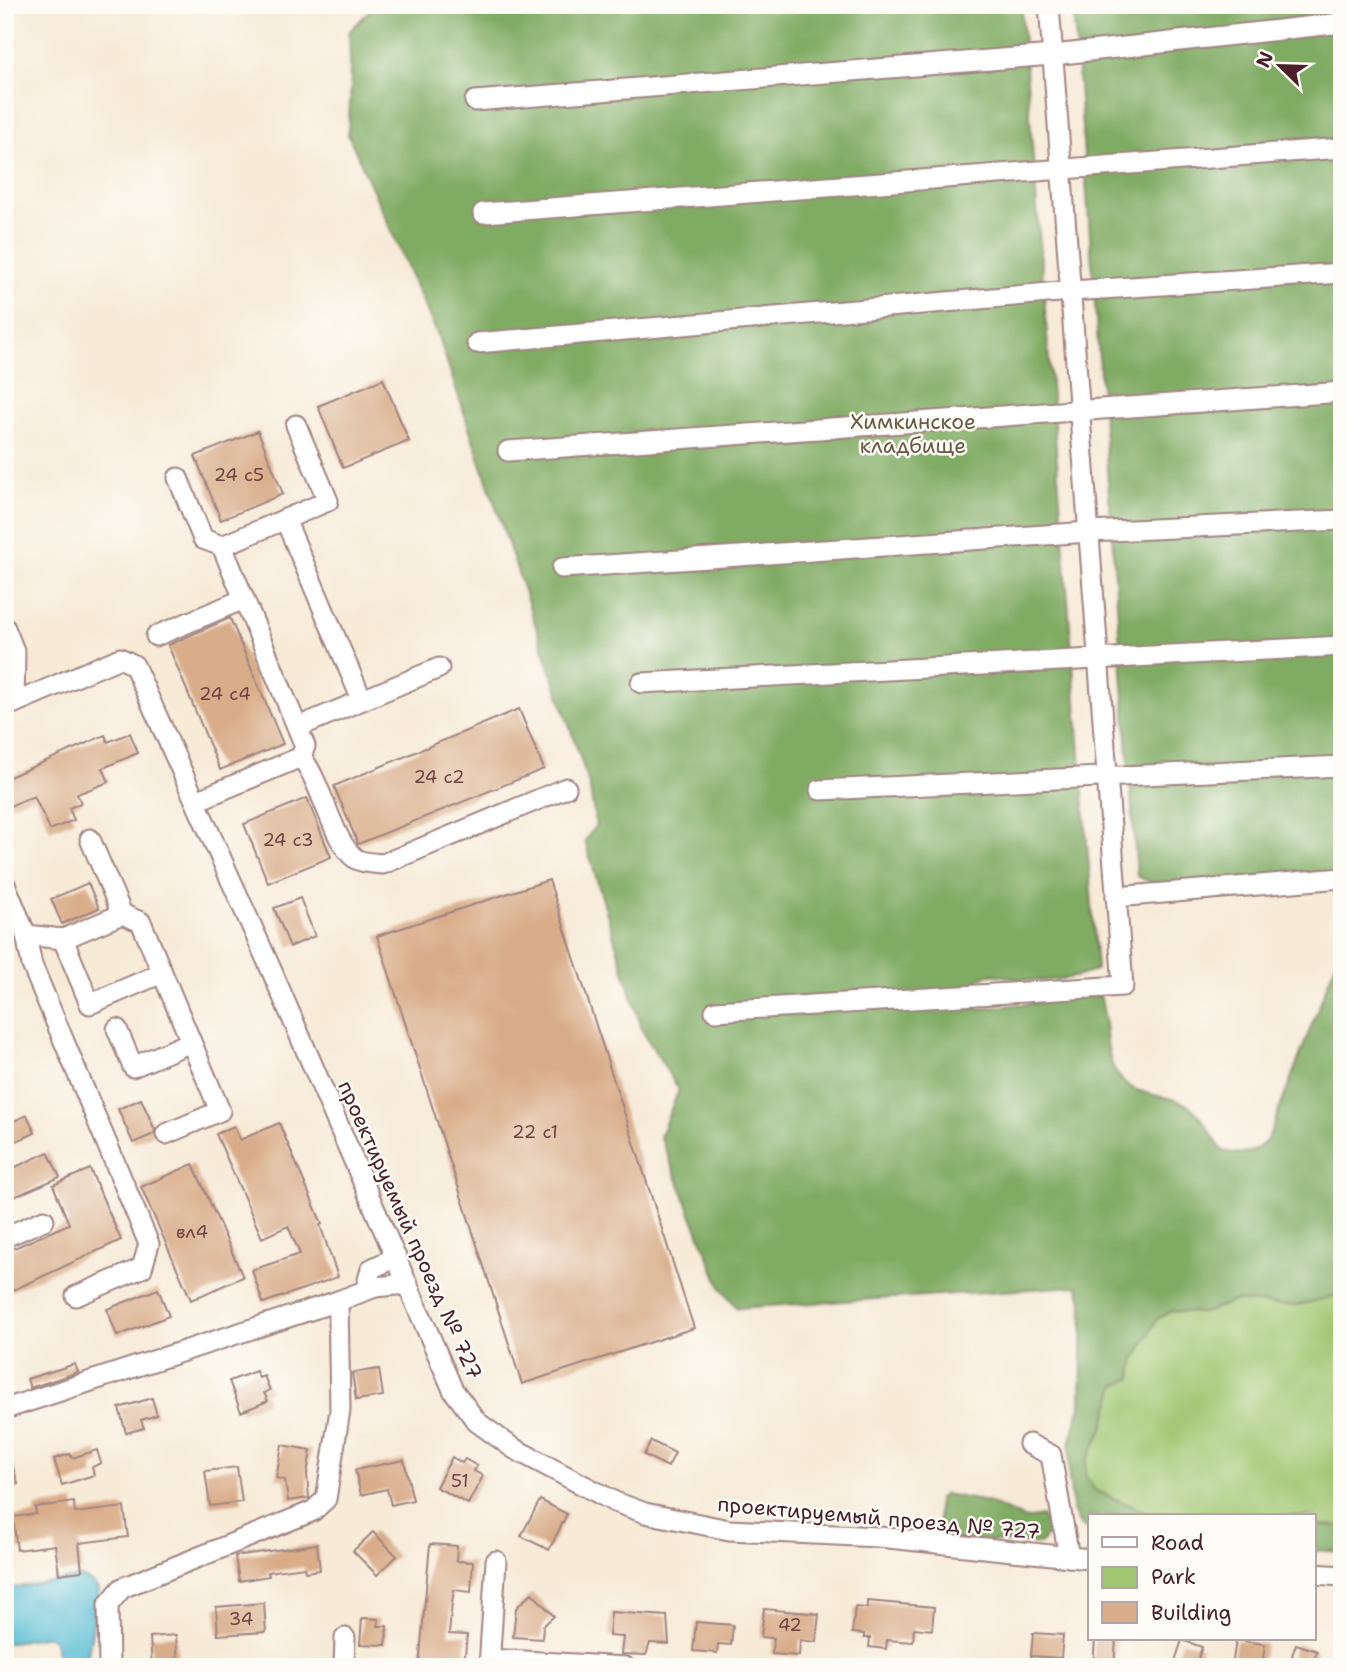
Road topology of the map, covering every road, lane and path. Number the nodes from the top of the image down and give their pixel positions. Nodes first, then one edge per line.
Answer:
1 (1049, 5) edge
2 (1342, 23) edge
3 (1053, 55) junction
4 (475, 101) dead end
5 (1342, 148) edge
6 (1062, 172) junction
7 (483, 213) dead end
8 (1342, 272) edge
9 (1071, 291) junction
10 (477, 343) dead end
11 (1342, 392) edge
12 (1079, 409) junction
13 (296, 425) dead end
14 (508, 451) dead end
15 (178, 478) dead end
16 (285, 519) junction
17 (1342, 520) edge
18 (1089, 532) junction
19 (222, 546) junction
20 (562, 568) dead end
21 (244, 599) junction
22 (5, 628) edge
23 (156, 636) dead end
24 (1342, 646) edge
25 (1098, 658) junction
26 (439, 668) dead end
27 (641, 683) dead end
28 (362, 701) junction
29 (10, 705) edge
30 (298, 727) junction
31 (301, 757) junction
32 (1342, 766) edge
33 (1107, 779) junction
34 (566, 788) dead end
35 (820, 790) dead end
36 (196, 801) junction
37 (90, 839) dead end
38 (1342, 878) edge
39 (5, 884) edge
40 (1116, 897) junction
41 (122, 915) junction
42 (26, 935) junction
43 (63, 939) junction
44 (162, 973) junction
45 (715, 1011) dead end
46 (117, 1029) dead end
47 (191, 1042) junction
48 (166, 1133) dead end
49 (44, 1220) dead end
50 (5, 1237) edge
51 (396, 1256) junction
52 (408, 1284) junction
53 (375, 1287) junction
54 (76, 1296) dead end
55 (338, 1301) junction
56 (5, 1409) edge
57 (1029, 1444) dead end
58 (1069, 1557) junction
59 (1088, 1559) edge
60 (496, 1562) dead end
61 (1316, 1574) edge
62 (1342, 1576) edge
63 (345, 1638) dead end
64 (490, 1663) edge
65 (109, 1667) edge
66 (344, 1667) edge
67 (625, 1667) edge

1 - 3 street
2 - 3 street
3 - 4 street
3 - 6 street
5 - 6 street
6 - 7 street
6 - 9 street
8 - 9 street
9 - 10 street
9 - 12 street
11 - 12 street
12 - 14 street
12 - 18 street
13 - 16 street
15 - 19 street
16 - 19 street
16 - 28 street
17 - 18 street
18 - 20 street
18 - 25 street
19 - 21 street
21 - 23 street
21 - 30 street
22 - 29 street
24 - 25 street
25 - 27 street
25 - 33 street
26 - 28 street
28 - 30 street
29 - 36 street, проектируемый проезд № 727
30 - 31 street
31 - 34 street
31 - 36 street
32 - 33 street
33 - 35 street
33 - 40 street
36 - 51 street, проектируемый проезд № 727
37 - 41 street
38 - 40 street
39 - 42 street
40 - 45 street
41 - 43 street
41 - 44 street
42 - 43 street
42 - 54 street
43 - 44 street
44 - 47 street
46 - 47 street
47 - 48 street
49 - 50 street
51 - 52 street, проектируемый проезд № 727
51 - 53 street
52 - 53 street
52 - 58 street, проектируемый проезд № 727
53 - 55 street
55 - 56 street
55 - 65 street
57 - 58 street
58 - 59 street, проектируемый проезд № 727
60 - 64 street
61 - 62 street
63 - 66 street
64 - 67 street

